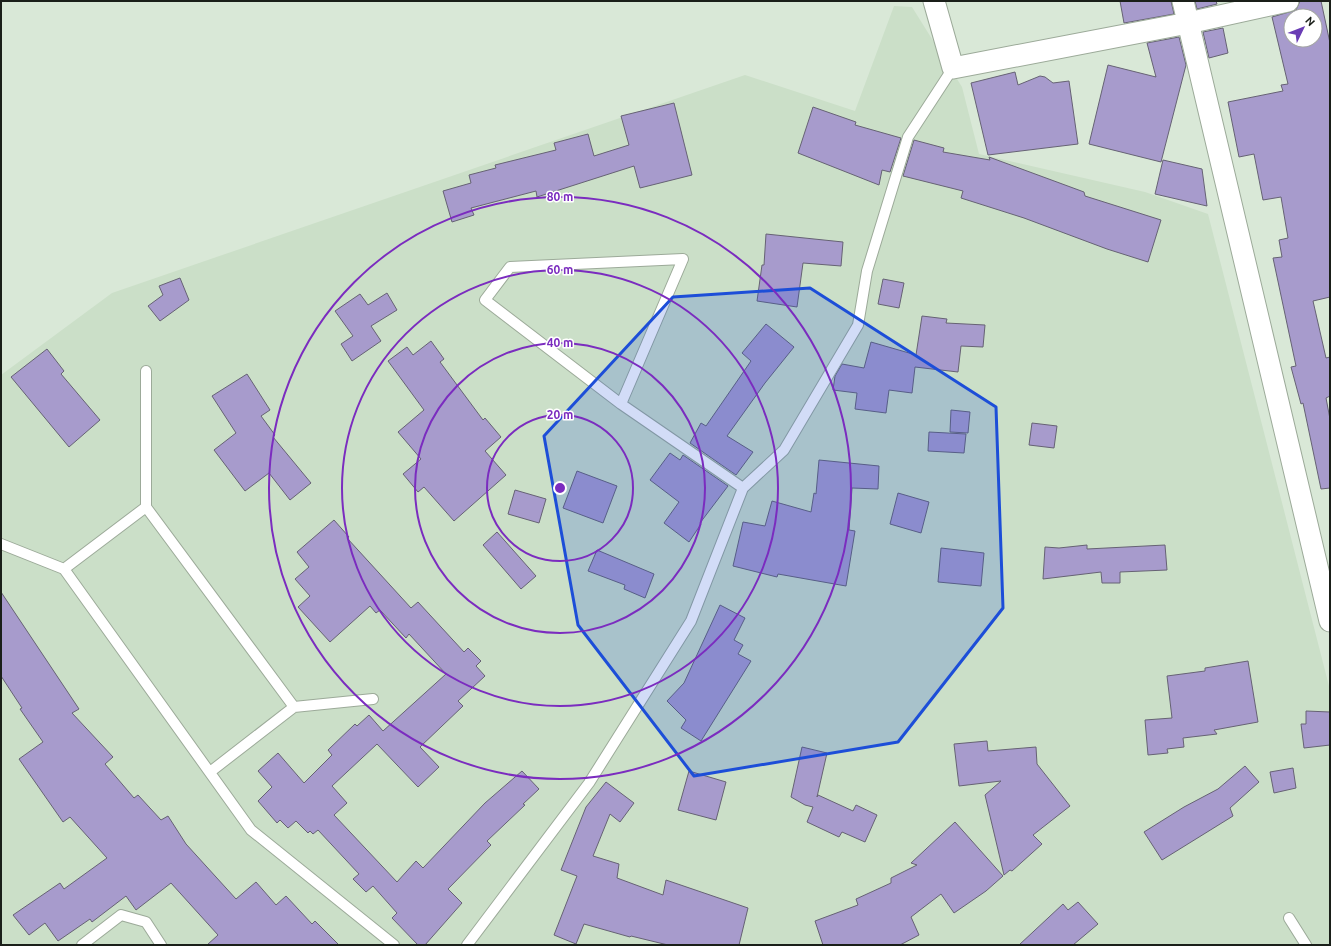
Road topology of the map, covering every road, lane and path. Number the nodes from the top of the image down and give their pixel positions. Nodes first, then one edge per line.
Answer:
1 (934, 1) edge
2 (1183, 1) edge
3 (1288, 1) edge
4 (1188, 23) junction
5 (953, 68) junction
6 (146, 371) dead end
7 (621, 404) junction
8 (743, 488) junction
9 (146, 507) junction
10 (1, 544) edge
11 (64, 569) junction
12 (1330, 621) edge
13 (373, 699) dead end
14 (294, 707) junction
15 (210, 772) junction
16 (1289, 918) dead end
17 (82, 945) edge
18 (162, 945) edge
19 (394, 945) edge
20 (467, 945) edge
21 (1306, 945) edge

1 - 5 street
2 - 4 street
3 - 4 street
4 - 5 street
4 - 12 street
5 - 8 lane
6 - 9 lane
7 - 7 lane
7 - 8 lane
8 - 20 lane
9 - 11 lane
9 - 14 lane
10 - 11 lane
11 - 15 lane
13 - 14 lane
14 - 15 lane
15 - 19 lane
16 - 21 lane
17 - 18 lane

